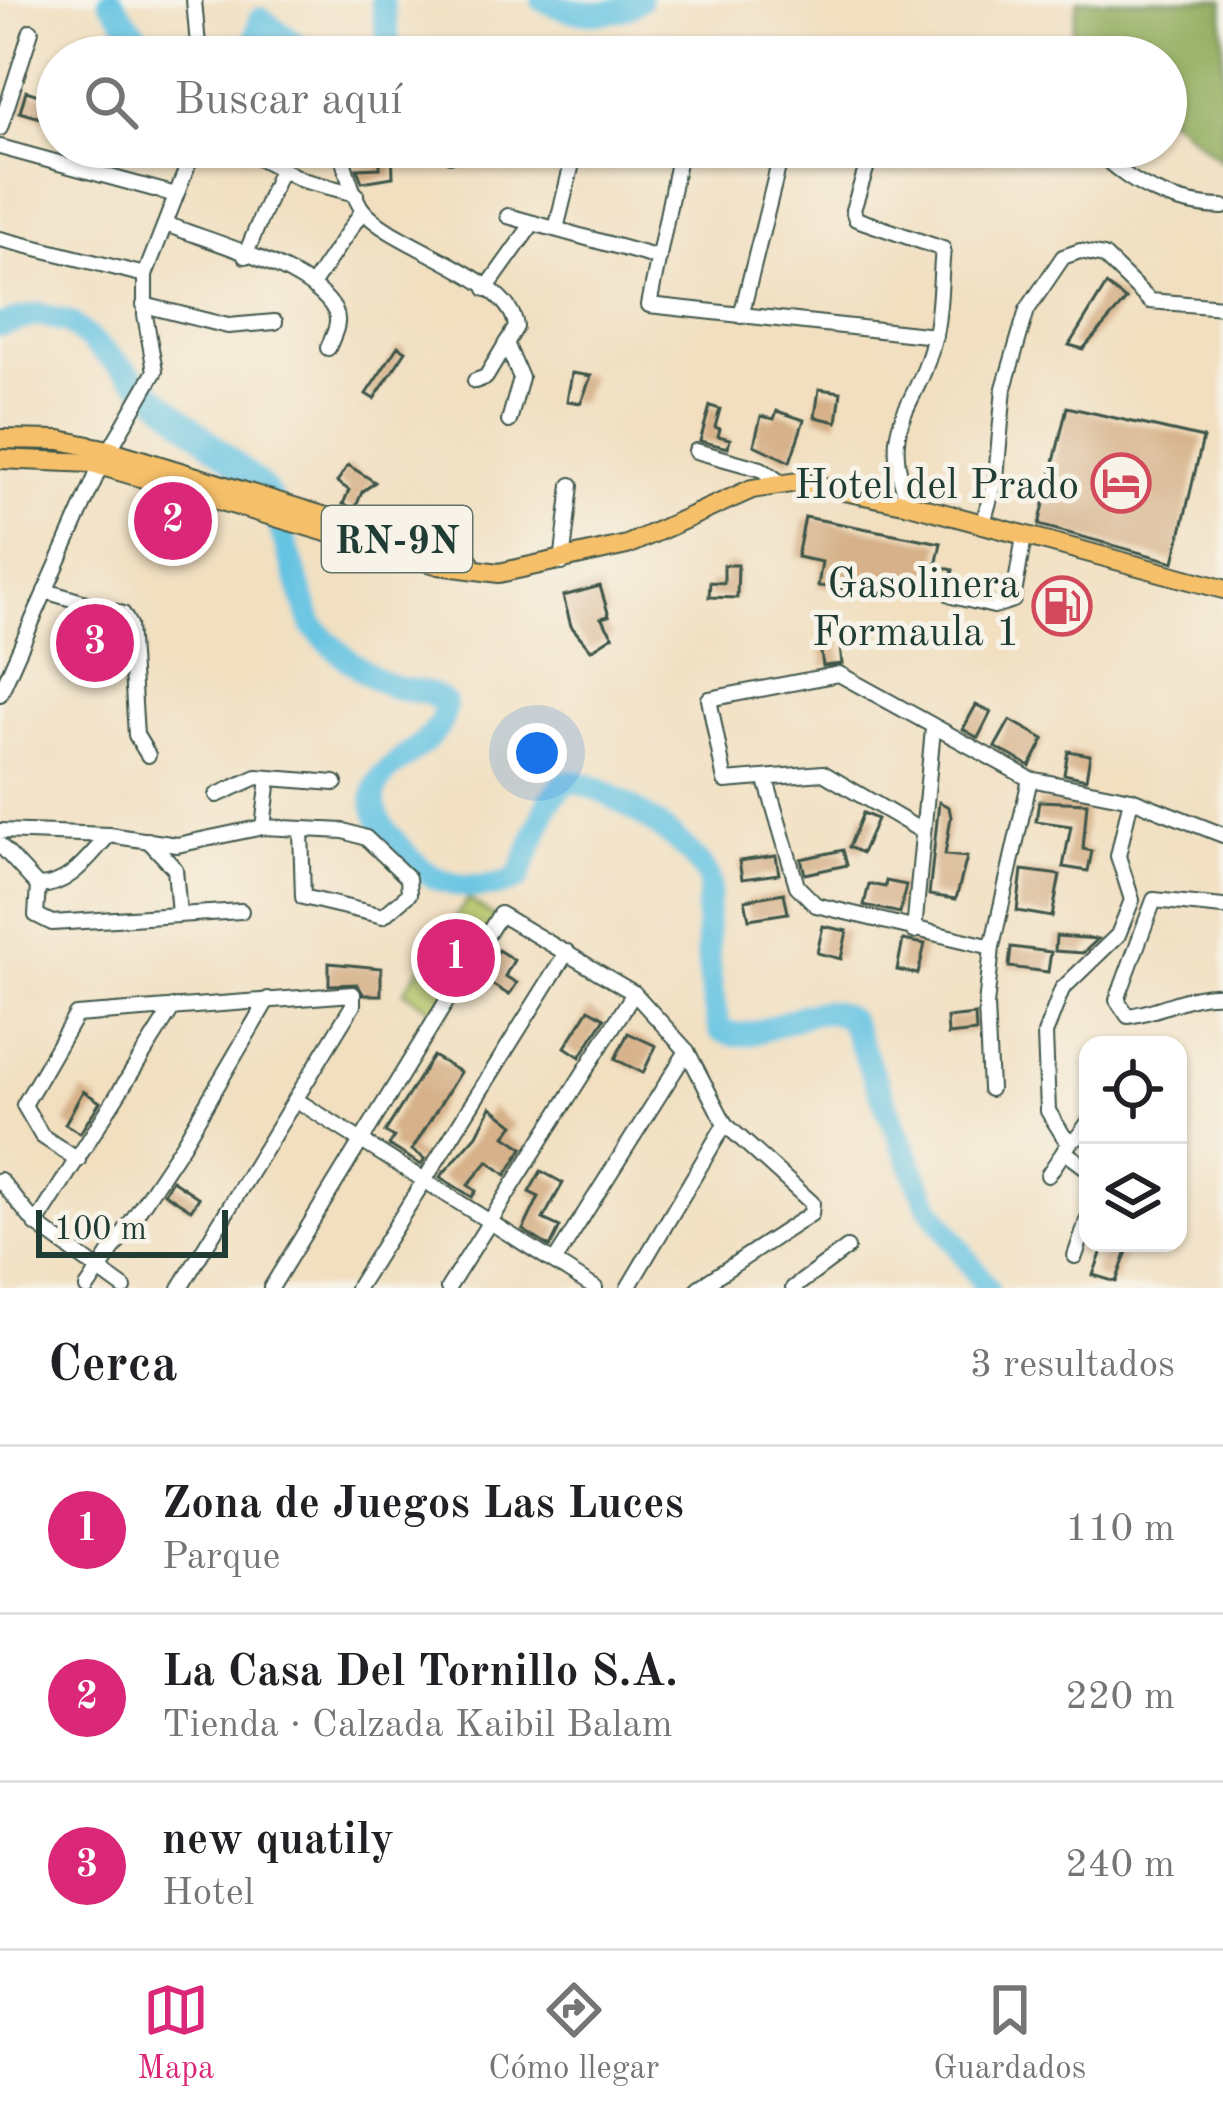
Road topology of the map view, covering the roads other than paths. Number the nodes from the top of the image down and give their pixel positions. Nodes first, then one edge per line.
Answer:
1 (194, 0) edge
2 (31, 31) dead end
3 (198, 36) edge
4 (5, 93) edge
5 (0, 128) edge
6 (0, 147) edge
7 (36, 157) edge
8 (77, 168) edge
9 (187, 168) edge
10 (346, 168) edge
11 (571, 168) edge
12 (677, 168) edge
13 (778, 168) edge
14 (866, 168) edge
15 (1113, 168) edge
16 (281, 169) joint
17 (356, 194) junction
18 (176, 195) junction
19 (1223, 206) edge
20 (363, 210) junction
21 (508, 217) dead end
22 (533, 223) junction
23 (166, 224) junction
24 (556, 229) junction
25 (0, 239) edge
26 (245, 256) junction
27 (658, 258) junction
28 (145, 275) junction
29 (312, 285) junction
30 (486, 289) junction
31 (144, 305) junction
32 (1223, 308) edge
33 (741, 316) junction
34 (275, 322) dead end
35 (935, 336) junction
36 (506, 343) junction
37 (328, 347) dead end
38 (475, 381) dead end
39 (509, 421) dead end
40 (0, 440) edge
41 (696, 451) dead end
42 (105, 457) junction
43 (0, 459) edge
44 (780, 482) junction
45 (571, 484) dead end
46 (909, 504) junction
47 (982, 526) junction
48 (1024, 537) junction
49 (562, 563) junction
50 (1223, 589) edge
51 (45, 592) junction
52 (952, 596) dead end
53 (0, 694) edge
54 (933, 729) junction
55 (148, 755) dead end
56 (269, 778) junction
57 (1030, 779) junction
58 (766, 780) junction
59 (335, 783) dead end
60 (217, 795) dead end
61 (1131, 799) junction
62 (263, 827) junction
63 (302, 830) junction
64 (920, 830) junction
65 (0, 831) edge
66 (109, 835) junction
67 (1223, 835) edge
68 (148, 840) junction
69 (0, 845) edge
70 (38, 886) junction
71 (1223, 907) edge
72 (242, 911) dead end
73 (179, 914) junction
74 (914, 931) junction
75 (992, 947) junction
76 (567, 952) junction
77 (634, 993) junction
78 (1223, 994) edge
79 (268, 999) junction
80 (173, 1007) junction
81 (686, 1051) junction
82 (990, 1089) dead end
83 (298, 1101) junction
84 (725, 1124) junction
85 (1079, 1133) edge
86 (362, 1142) junction
87 (1068, 1146) junction
88 (1079, 1159) edge
89 (78, 1160) junction
90 (1048, 1175) dead end
91 (0, 1180) edge
92 (427, 1182) junction
93 (488, 1222) junction
94 (36, 1224) junction
95 (1079, 1246) edge
96 (848, 1248) dead end
97 (1076, 1256) dead end
98 (554, 1262) junction
99 (98, 1271) junction
100 (87, 1288) edge
101 (124, 1288) edge
102 (180, 1288) edge
103 (271, 1288) edge
104 (357, 1288) edge
105 (449, 1288) edge
106 (596, 1288) edge
107 (628, 1288) edge
108 (698, 1288) edge
109 (793, 1288) edge

1 - 3 street
2 - 4 street
4 - 5 street
6 - 7 street
8 - 18 street
9 - 18 street
10 - 17 street
11 - 24 street
12 - 27 street
13 - 33 street
14 - 35 street
15 - 19 street
16 - 17 street
16 - 26 street
17 - 20 street
18 - 23 street
20 - 29 street
20 - 30 street
21 - 22 street
22 - 24 street
22 - 30 street
23 - 26 street
23 - 28 street
24 - 27 street
25 - 28 street
26 - 29 street
27 - 33 street
28 - 31 street
29 - 37 street
30 - 36 street
31 - 34 street
31 - 42 street
32 - 47 street
33 - 35 street
35 - 46 street
36 - 38 street
36 - 39 street
40 - 42 main road, RN-9N
41 - 44 street
42 - 43 main road, RN-9N
42 - 49 main road, RN-9N
42 - 51 street
44 - 46 main road
44 - 49 main road, RN-9N
45 - 49 street
46 - 47 main road
47 - 48 main road
48 - 50 main road
48 - 52 street
51 - 53 street
51 - 55 street
54 - 57 street
54 - 58 street
54 - 64 street
56 - 59 street
56 - 60 street
56 - 62 street
57 - 61 street
57 - 75 street
58 - 64 street
58 - 74 street
61 - 67 street
61 - 87 street
62 - 63 street
62 - 68 street
63 - 63 street
64 - 74 street
65 - 66 street
66 - 68 street
66 - 70 street
68 - 73 street
69 - 70 street
70 - 73 street
71 - 78 street
72 - 73 street
74 - 75 street
75 - 82 street
76 - 77 street
76 - 86 street
76 - 92 street
77 - 81 street
77 - 93 street
79 - 80 street
79 - 83 street
79 - 99 street
80 - 89 street
80 - 89 street
81 - 84 street
81 - 98 street
83 - 86 street
83 - 102 street
84 - 107 street
84 - 108 street
85 - 87 street
86 - 92 street
86 - 103 street
87 - 88 street
87 - 90 street
89 - 94 street
91 - 94 street
92 - 93 street
92 - 104 street
93 - 98 street
93 - 105 street
94 - 99 street
95 - 97 street
96 - 109 street
98 - 106 street
99 - 100 street
99 - 101 street

